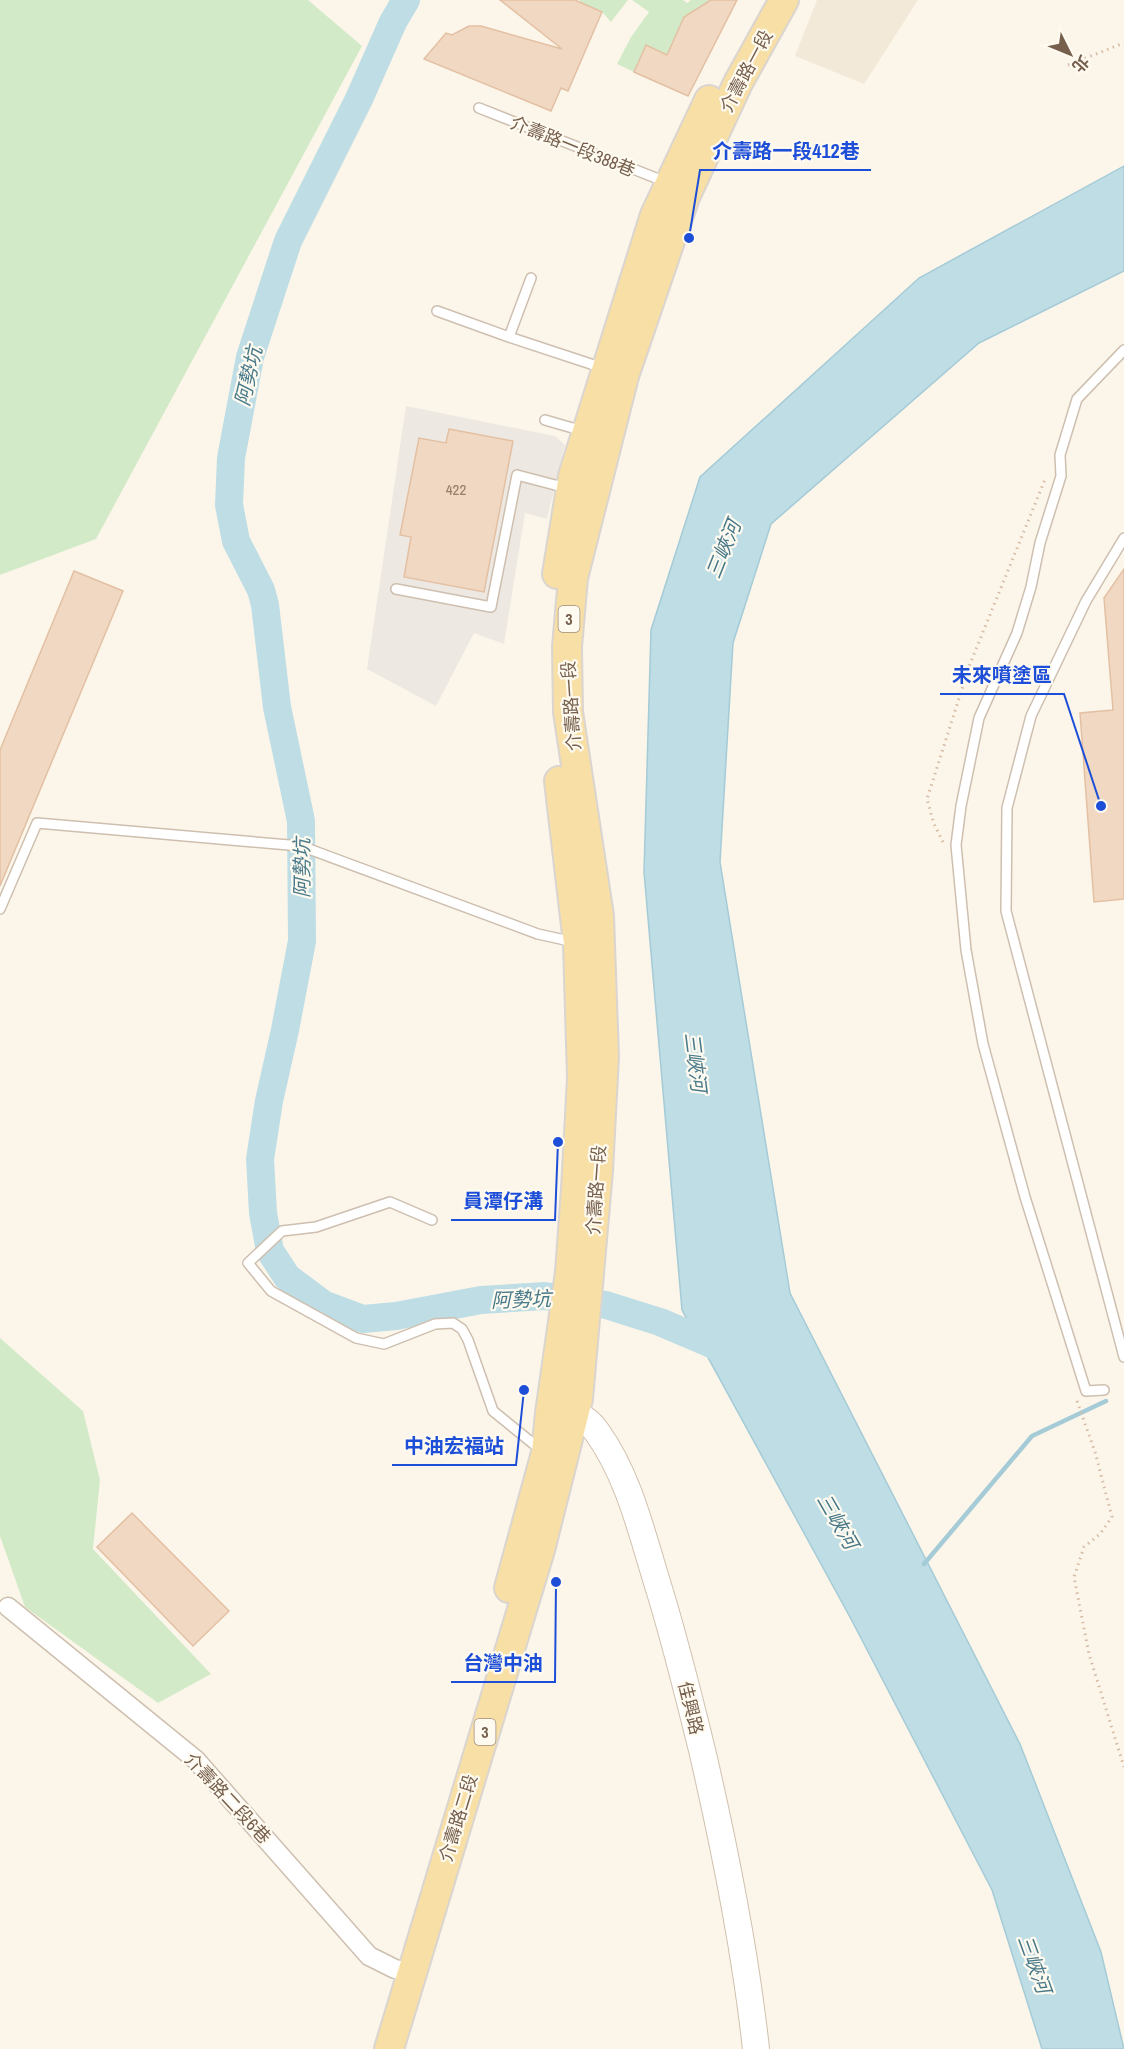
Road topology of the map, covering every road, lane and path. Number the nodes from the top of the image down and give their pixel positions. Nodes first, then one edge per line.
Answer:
1 (762, 0) edge
2 (784, 0) edge
3 (1124, 43) edge
4 (1068, 65) dead end
5 (478, 108) dead end
6 (668, 183) junction
7 (531, 278) dead end
8 (436, 310) dead end
9 (508, 337) junction
10 (1124, 350) edge
11 (615, 373) junction
12 (545, 420) dead end
13 (587, 432) junction
14 (572, 487) junction
15 (1124, 538) edge
16 (396, 589) dead end
17 (0, 909) edge
18 (589, 942) junction
19 (432, 1220) dead end
20 (1124, 1357) edge
21 (1104, 1390) dead end
22 (1079, 1406) dead end
23 (563, 1413) junction
24 (546, 1453) junction
25 (4, 1604) edge
26 (1124, 1767) edge
27 (403, 1971) junction
28 (370, 2049) edge
29 (389, 2049) edge
30 (756, 2049) edge

1 - 6 main road, 介壽路一段 / 3
2 - 11 main road, 介壽路一段 / 3
3 - 4 path
5 - 6 lane, 介壽路一段388巷
6 - 11 main road, 介壽路一段 / 3
7 - 9 lane
8 - 9 lane
9 - 11 lane
10 - 21 lane
11 - 13 main road, 介壽路一段 / 3
11 - 18 main road, 介壽路一段 / 3
12 - 13 lane
13 - 14 main road, 介壽路一段 / 3
14 - 16 lane
14 - 18 main road, 介壽路一段 / 3
15 - 20 lane
17 - 18 lane
18 - 23 main road, 介壽路一段 / 3
19 - 24 lane
22 - 26 path
23 - 24 main road, 介壽路二段 / 3
23 - 27 main road, 介壽路二段 / 3
23 - 30 street, 佳興路
24 - 27 main road, 介壽路二段 / 3
25 - 27 street, 介壽路二段6巷
27 - 28 main road, 介壽路二段 / 3
27 - 29 main road, 介壽路二段 / 3

